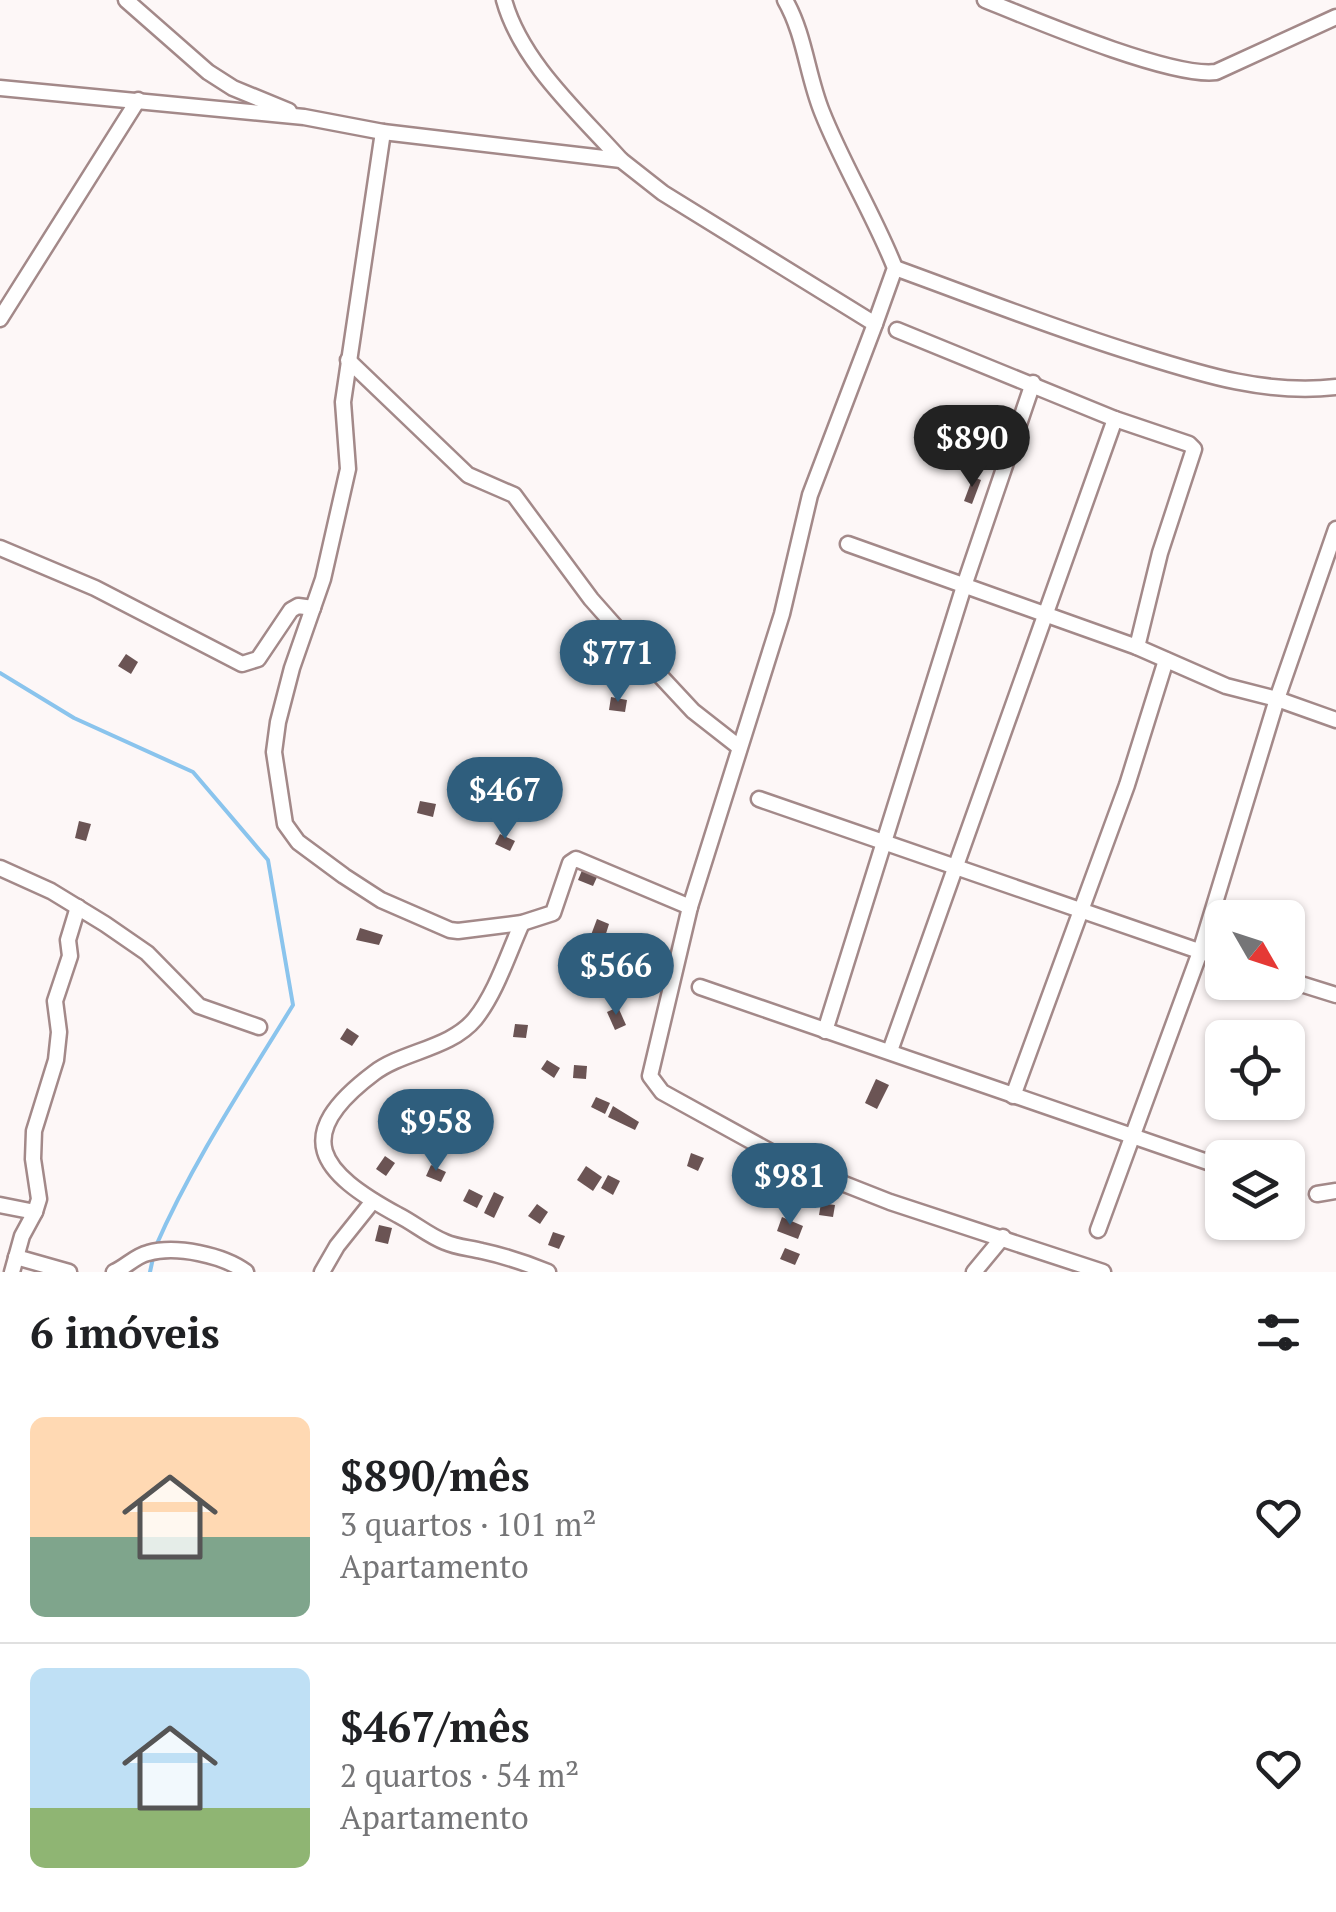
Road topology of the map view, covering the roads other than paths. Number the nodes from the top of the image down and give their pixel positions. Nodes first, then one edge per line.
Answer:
1 (126, 0) edge
2 (504, 0) edge
3 (785, 0) edge
4 (985, 0) edge
5 (1336, 17) edge
6 (0, 88) edge
7 (138, 100) junction
8 (304, 117) junction
9 (382, 132) junction
10 (621, 160) junction
11 (896, 268) junction
12 (0, 319) edge
13 (875, 324) junction
14 (897, 330) dead end
15 (348, 360) junction
16 (1033, 384) junction
17 (1336, 387) edge
18 (1115, 419) junction
19 (1336, 529) edge
20 (848, 544) dead end
21 (0, 548) edge
22 (964, 586) junction
23 (313, 608) junction
24 (1044, 613) junction
25 (1137, 647) junction
26 (1166, 660) junction
27 (1277, 699) junction
28 (1336, 720) edge
29 (738, 747) junction
30 (759, 799) dead end
31 (886, 843) junction
32 (953, 867) junction
33 (0, 868) edge
34 (78, 907) junction
35 (690, 907) junction
36 (1080, 910) junction
37 (522, 923) junction
38 (1200, 952) junction
39 (1205, 954) edge
40 (1305, 985) edge
41 (700, 987) dead end
42 (1336, 995) edge
43 (259, 1027) dead end
44 (825, 1031) junction
45 (890, 1051) junction
46 (1013, 1096) junction
47 (1132, 1136) junction
48 (1205, 1161) edge
49 (1336, 1191) edge
50 (1317, 1194) dead end
51 (373, 1201) junction
52 (0, 1206) edge
53 (35, 1212) junction
54 (1098, 1230) dead end
55 (1003, 1237) junction
56 (14, 1264) edge
57 (69, 1272) edge
58 (114, 1272) edge
59 (246, 1272) edge
60 (322, 1272) edge
61 (548, 1272) edge
62 (974, 1272) edge
63 (1103, 1272) edge

1 - 8 street
2 - 10 street
3 - 11 street
4 - 5 street
6 - 7 street
7 - 8 street
7 - 12 street
8 - 9 street
9 - 10 street
9 - 15 street
10 - 13 street
11 - 13 street
11 - 17 street
13 - 29 street
14 - 16 street
15 - 23 street
15 - 29 street
16 - 18 street
16 - 22 street
18 - 24 street
18 - 25 street
19 - 27 street
20 - 22 street
21 - 23 street
22 - 24 street
22 - 31 street
23 - 37 street
24 - 25 street
24 - 32 street
25 - 26 street
26 - 27 street
26 - 36 street
27 - 28 street
27 - 38 street
29 - 35 street
30 - 31 street
31 - 32 street
31 - 44 street
32 - 36 street
32 - 45 street
33 - 34 street
34 - 43 street
34 - 53 street
35 - 37 street
35 - 55 street
36 - 38 street
36 - 46 street
37 - 51 street
38 - 39 street
38 - 47 street
40 - 42 street
41 - 44 street
44 - 45 street
45 - 46 street
46 - 47 street
47 - 48 street
47 - 54 street
49 - 50 street
51 - 60 street
51 - 61 street
52 - 53 street
53 - 56 street
55 - 62 street
55 - 63 street
56 - 57 street
58 - 59 street

